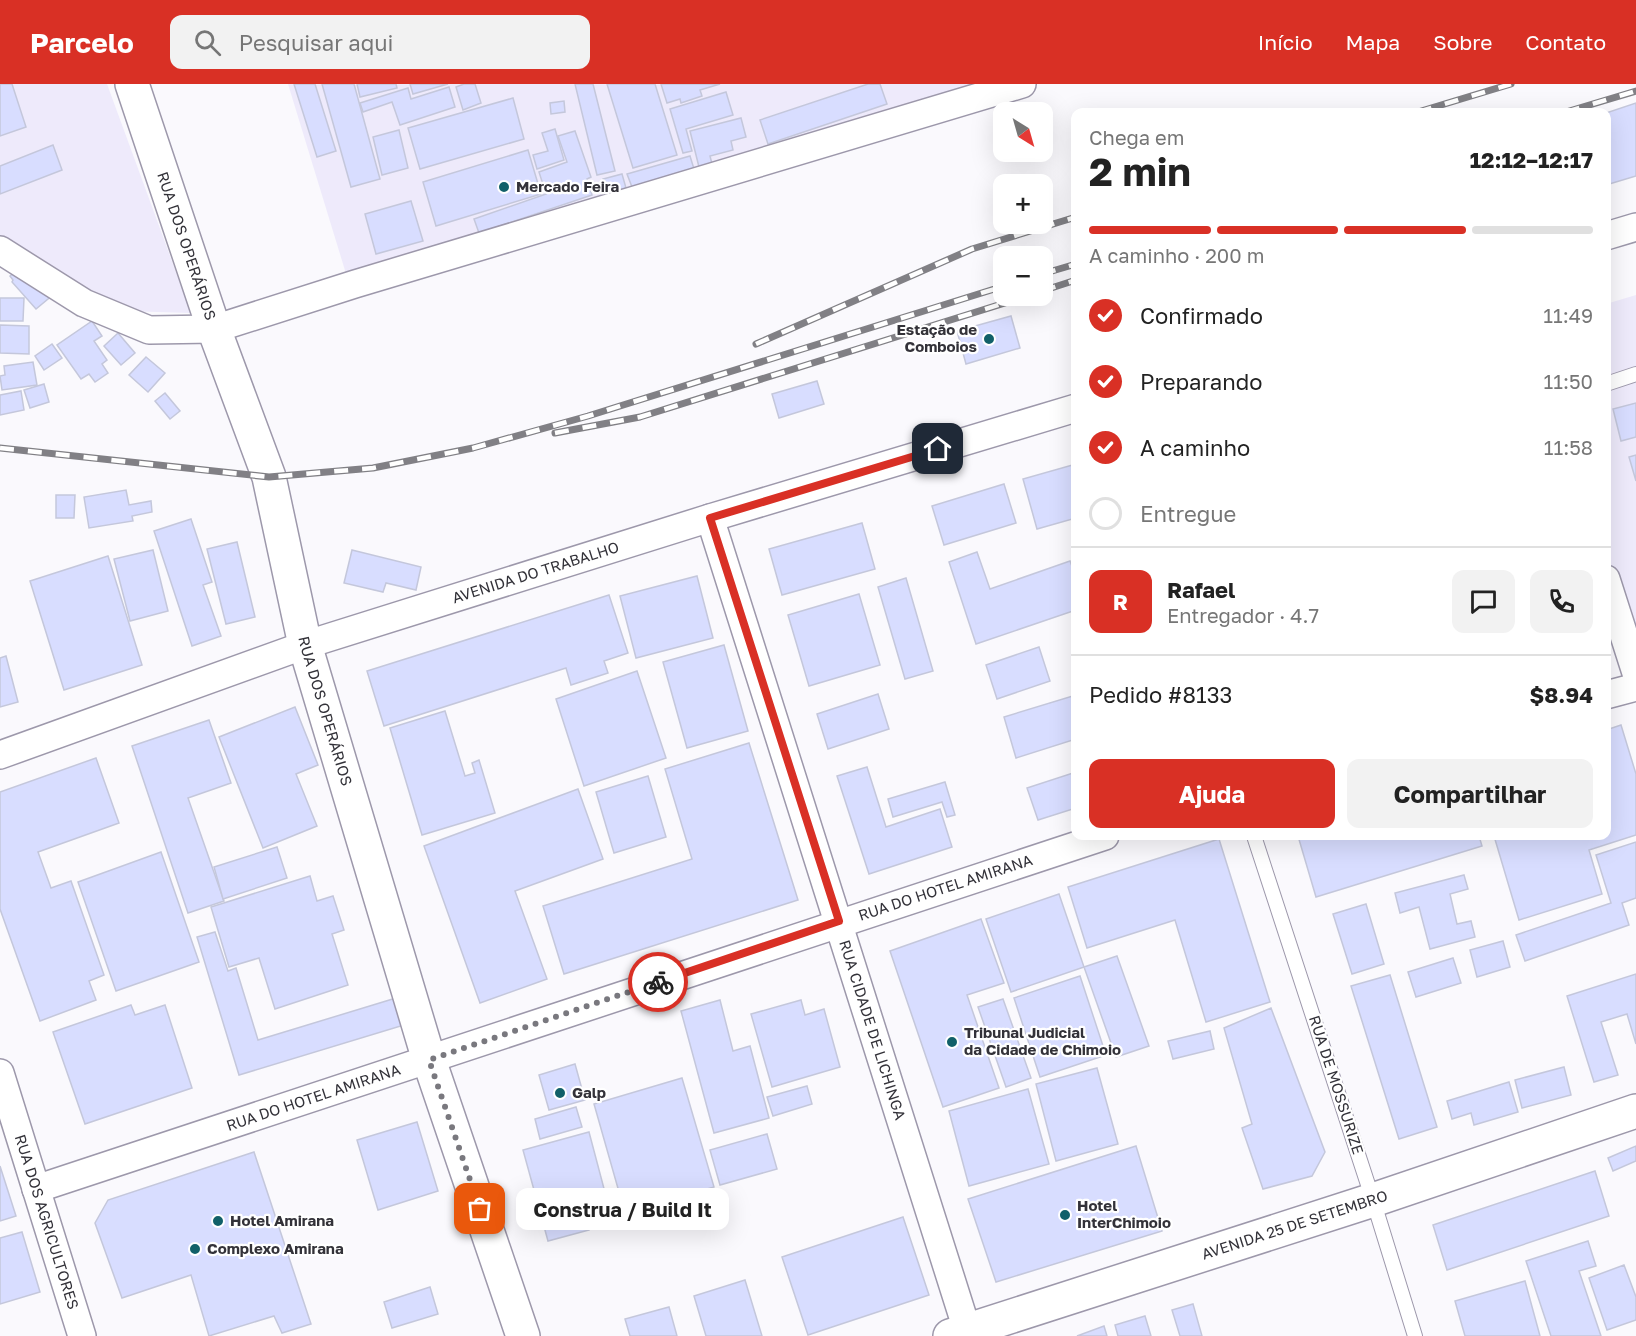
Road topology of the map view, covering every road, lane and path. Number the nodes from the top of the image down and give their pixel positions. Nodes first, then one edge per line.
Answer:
1 (132, 84) edge
2 (1022, 84) edge
3 (1636, 227) edge
4 (1611, 234) edge
5 (0, 250) edge
6 (214, 329) junction
7 (1636, 374) edge
8 (1611, 382) edge
9 (1071, 410) edge
10 (710, 518) junction
11 (1611, 595) edge
12 (305, 645) junction
13 (1636, 673) edge
14 (1636, 687) edge
15 (1611, 693) edge
16 (0, 755) edge
17 (1092, 840) edge
18 (1255, 840) edge
19 (839, 921) junction
20 (429, 1060) junction
21 (0, 1073) edge
22 (1636, 1111) edge
23 (36, 1189) junction
24 (1373, 1200) junction
25 (962, 1334) edge
26 (82, 1336) edge
27 (523, 1336) edge
28 (1415, 1336) edge

1 - 6 street, RUA DOS OPERÁRIOS
2 - 6 street
3 - 4 street
5 - 6 street
6 - 12 street, RUA DOS OPERÁRIOS
7 - 8 lane
9 - 10 street, AVENIDA DO TRABALHO
10 - 12 street, AVENIDA DO TRABALHO
10 - 19 street, RUA CIDADE DE LICHINGA
11 - 13 street
12 - 16 street, AVENIDA DO TRABALHO
12 - 20 street, RUA DOS OPERÁRIOS
14 - 15 street
17 - 19 street, RUA DO HOTEL AMIRANA
18 - 24 lane, RUA DE MOSSURIZE
19 - 20 street, RUA DO HOTEL AMIRANA
19 - 25 street, RUA CIDADE DE LICHINGA
20 - 23 street, RUA DO HOTEL AMIRANA
20 - 27 street, RUA DOS OPERÁRIOS
21 - 23 street, RUA DOS AGRICULTORES
22 - 24 street, AVENIDA 25 DE SETEMBRO
23 - 26 street, RUA DOS AGRICULTORES
24 - 25 street, AVENIDA 25 DE SETEMBRO
24 - 28 lane, RUA DE MOSSURIZE

